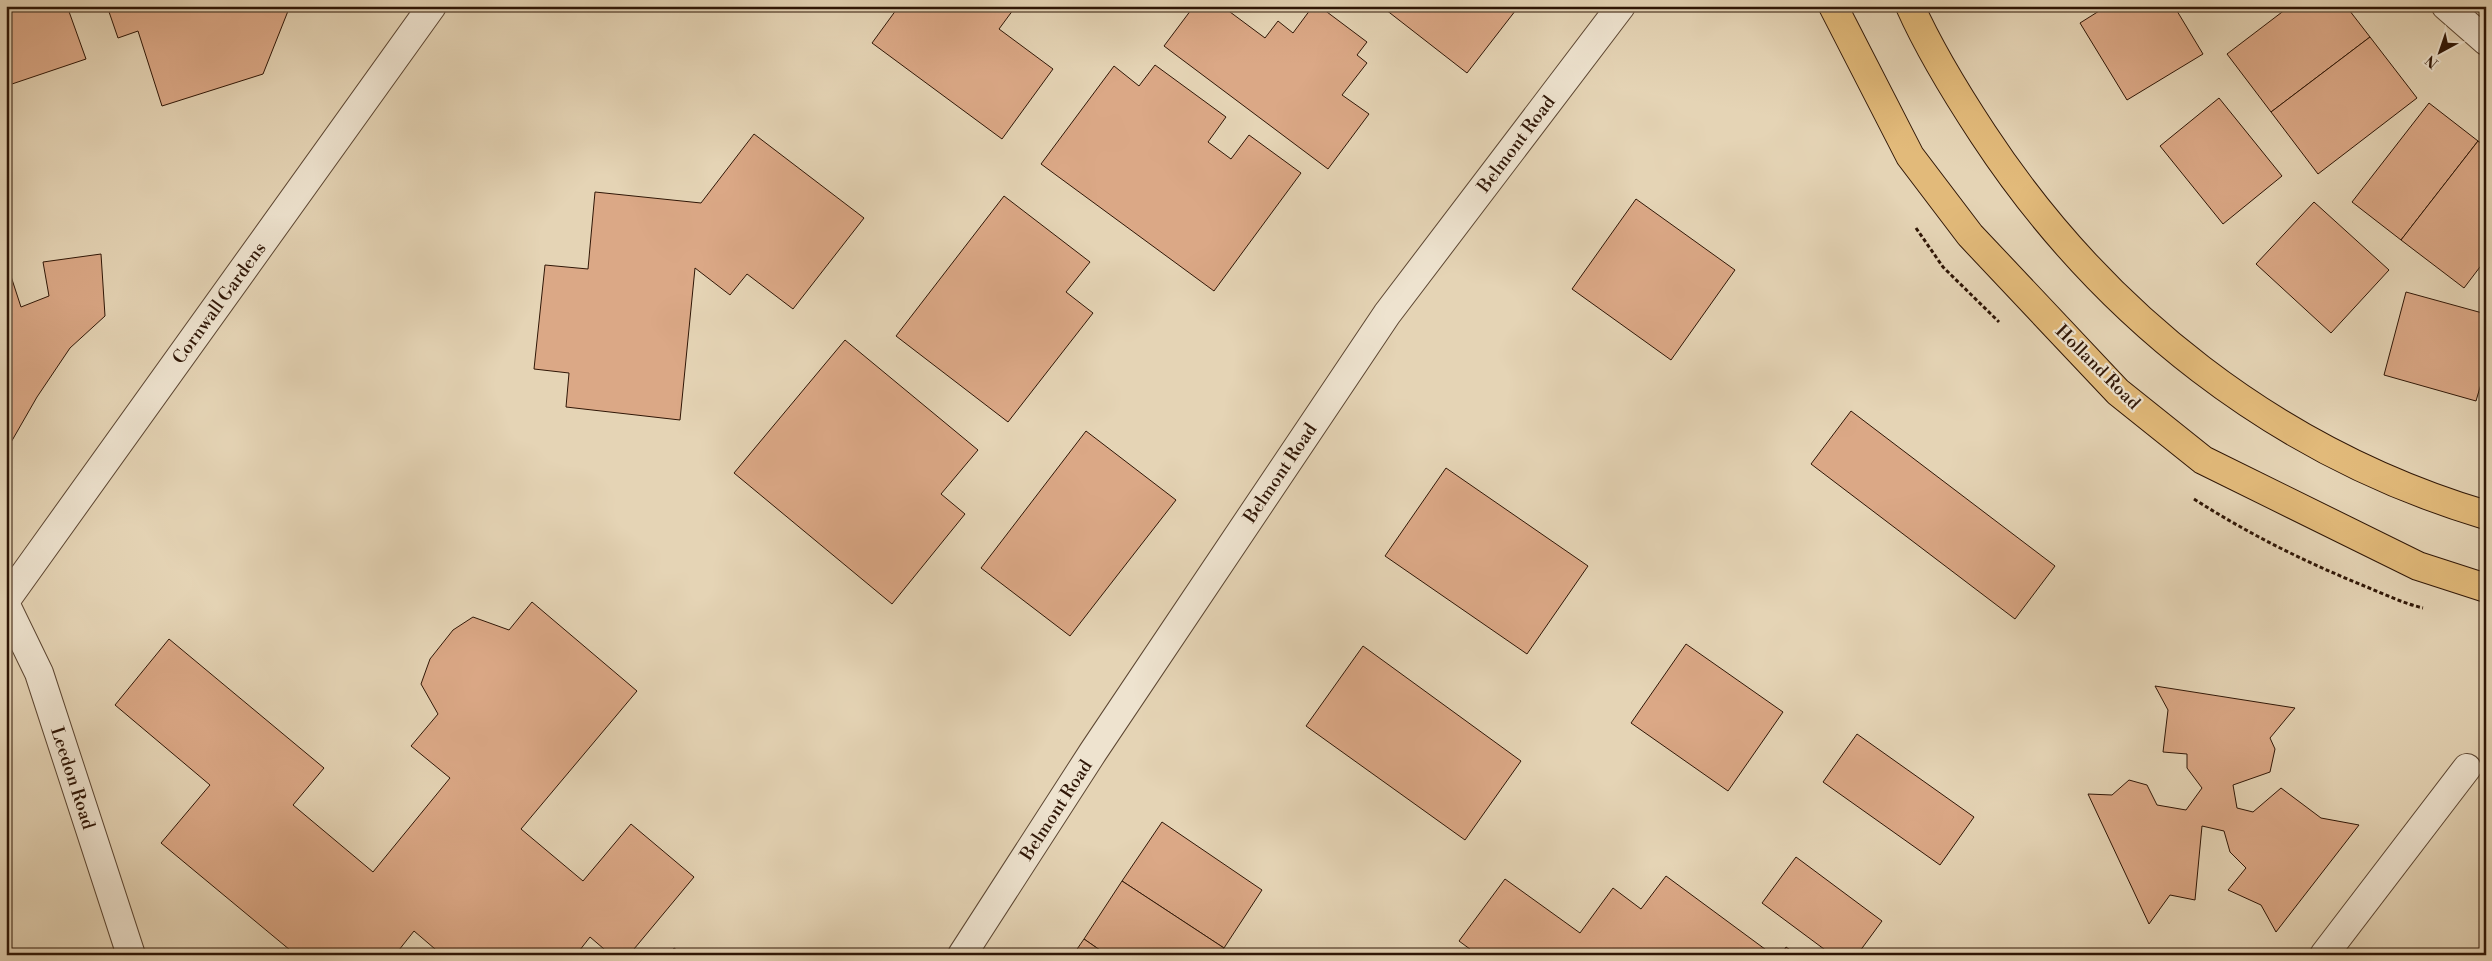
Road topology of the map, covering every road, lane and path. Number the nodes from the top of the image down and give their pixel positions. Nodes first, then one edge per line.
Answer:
1 (432, 6) edge
2 (1621, 6) edge
3 (1833, 6) edge
4 (1910, 6) edge
5 (2446, 6) edge
6 (2486, 41) edge
7 (2486, 515) edge
8 (2486, 588) edge
9 (6, 600) edge
10 (6, 605) edge
11 (2467, 768) dead end
12 (131, 955) edge
13 (962, 955) edge
14 (2324, 955) edge

1 - 9 street, Cornwall Gardens
2 - 13 street, Belmont Road
3 - 8 main road, Holland Road
4 - 7 main road
5 - 6 street
10 - 12 street, Leedon Road
11 - 14 street

